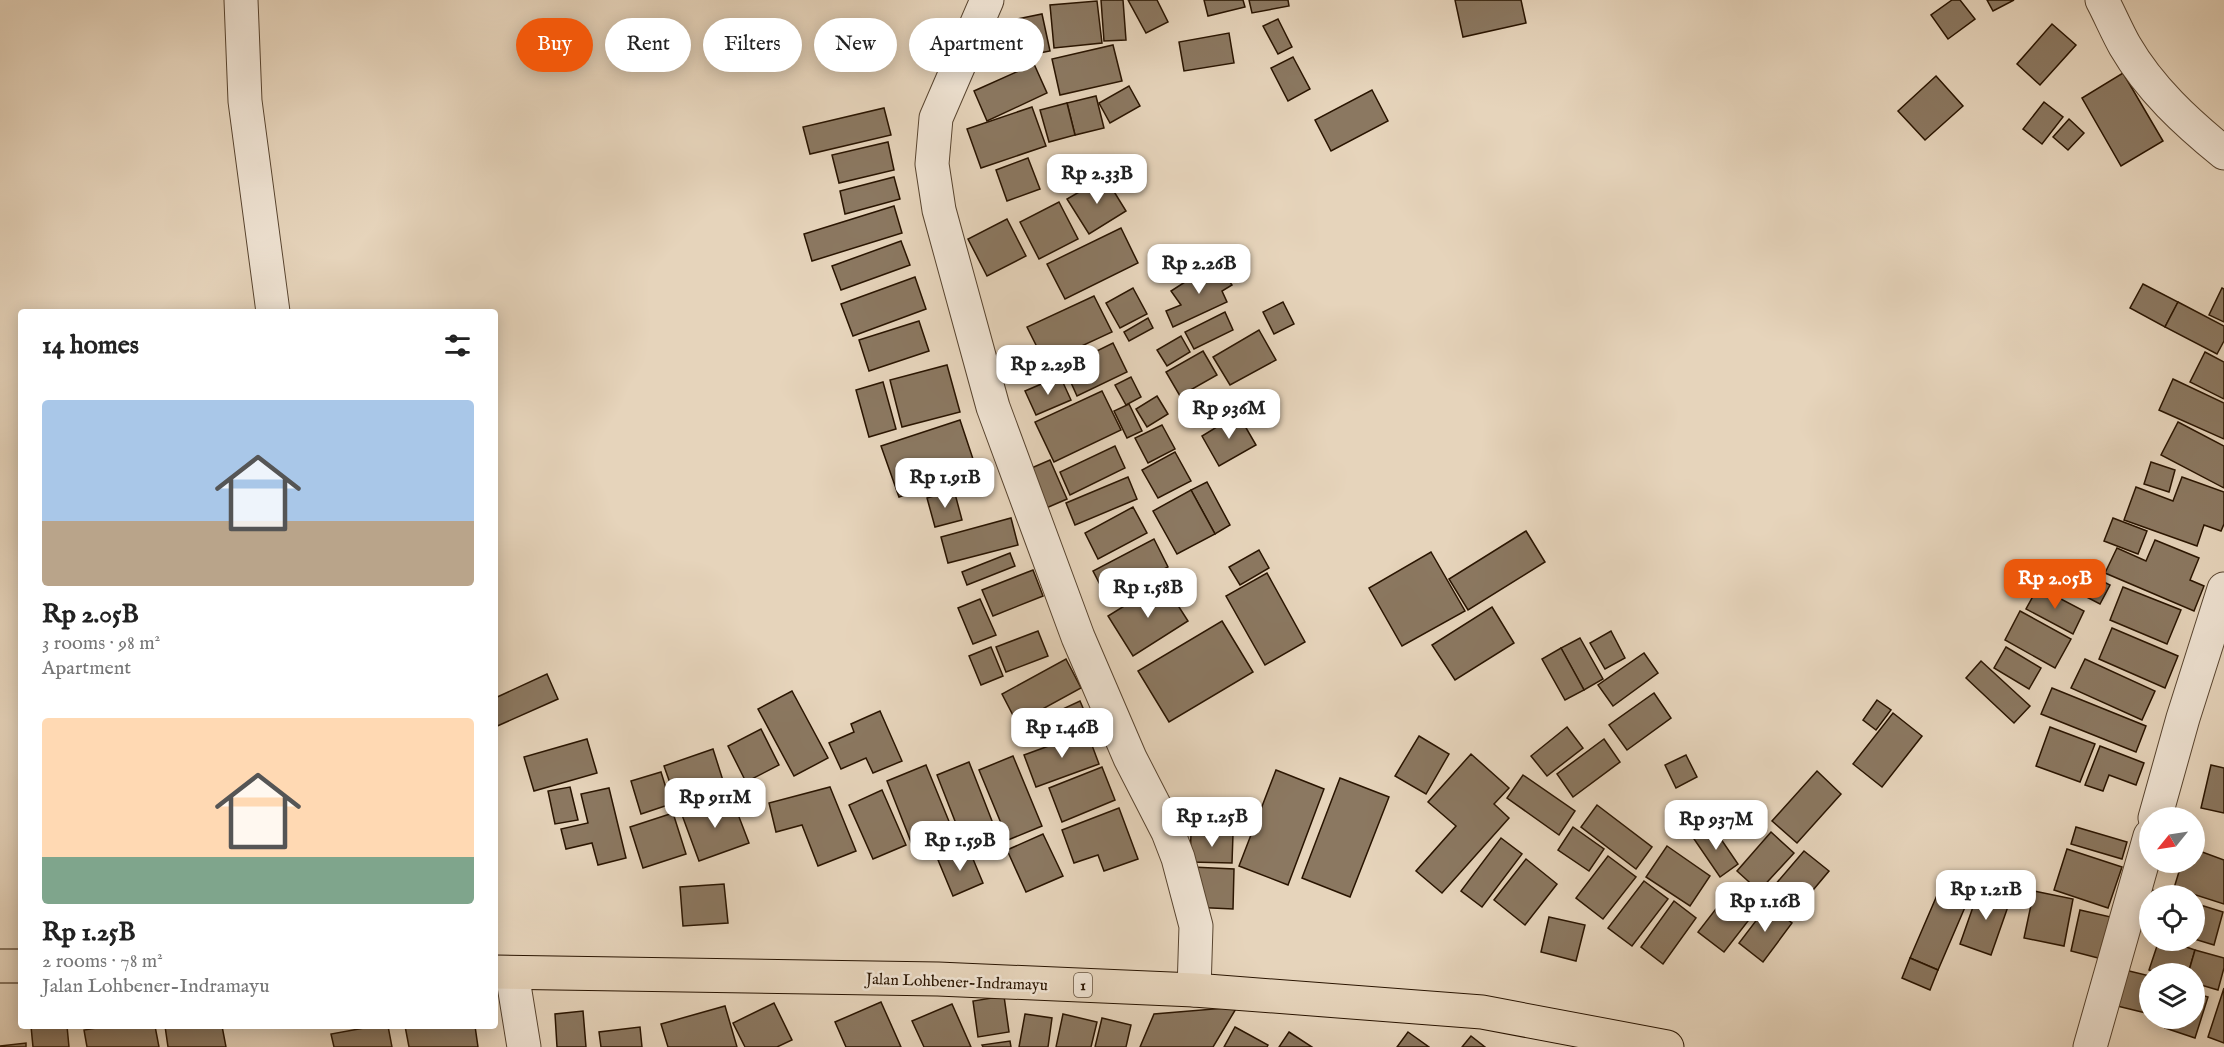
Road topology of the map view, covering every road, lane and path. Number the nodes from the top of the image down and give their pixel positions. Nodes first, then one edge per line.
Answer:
1 (241, 0) edge
2 (987, 0) edge
3 (2102, 0) edge
4 (2224, 153) edge
5 (273, 309) edge
6 (2224, 589) edge
7 (2158, 807) edge
8 (2139, 873) edge
9 (0, 966) edge
10 (18, 966) edge
11 (504, 972) edge
12 (1195, 978) junction
13 (524, 1047) edge
14 (1667, 1047) edge
15 (2090, 1047) edge

1 - 5 street
2 - 12 street
3 - 4 street
6 - 7 street
8 - 15 street
9 - 10 highway
11 - 12 highway, Jalan Lohbener-Indramayu / 1
11 - 13 street
12 - 14 highway, Jalan Lohbener-Indramayu / 1

